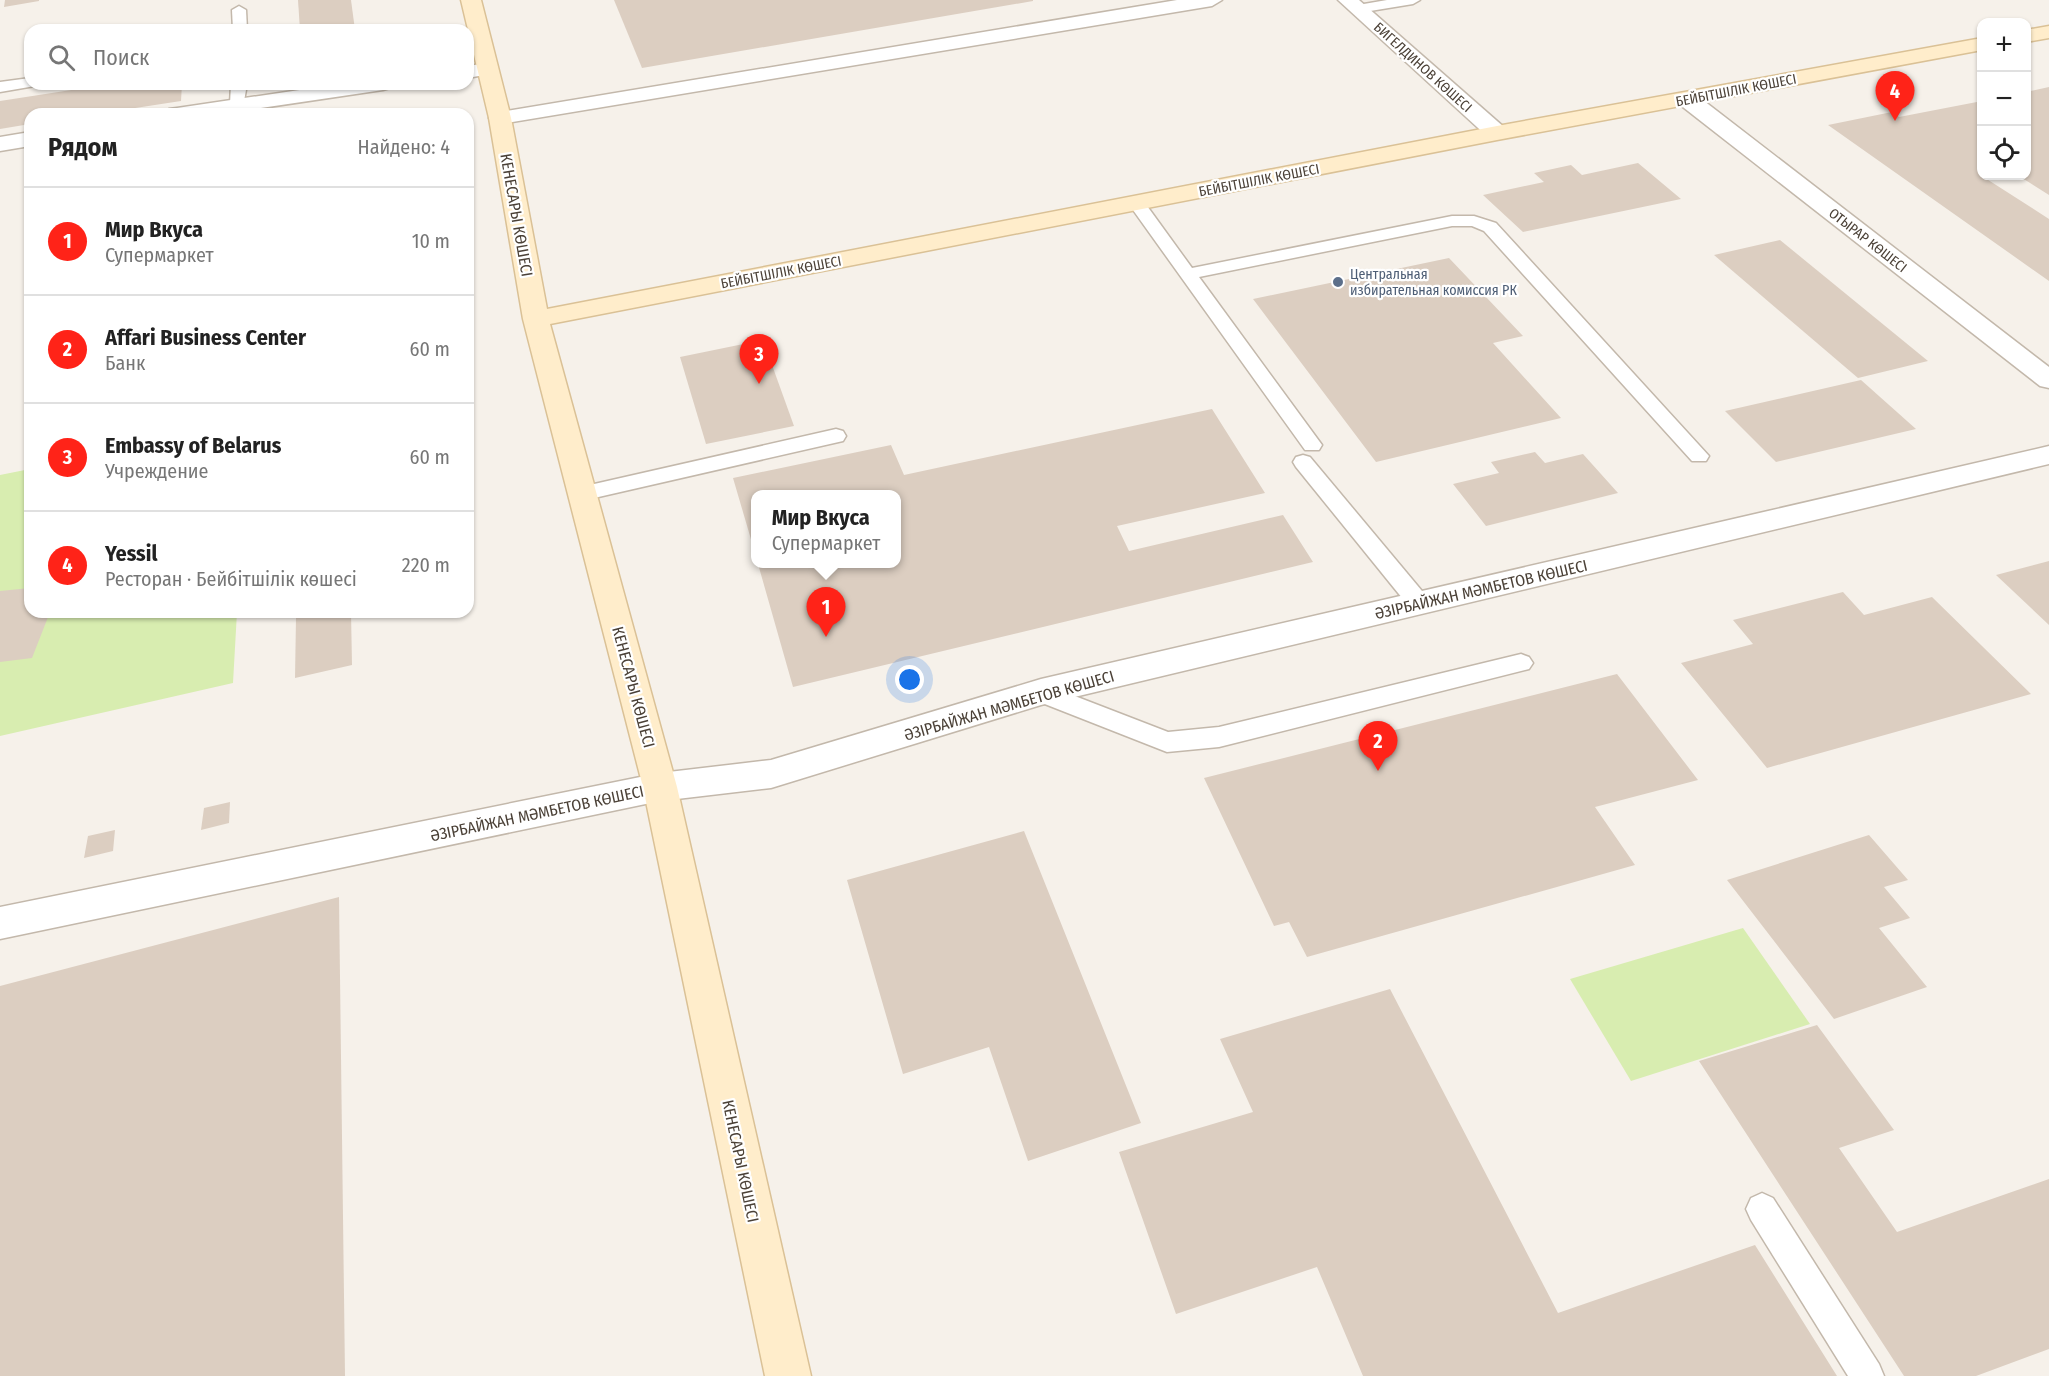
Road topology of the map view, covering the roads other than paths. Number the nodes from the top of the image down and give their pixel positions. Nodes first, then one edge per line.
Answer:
1 (471, 0) edge
2 (1212, 0) edge
3 (1413, 0) edge
4 (1353, 5) edge
5 (239, 10) dead end
6 (240, 24) edge
7 (473, 24) edge
8 (474, 30) edge
9 (2049, 32) edge
10 (2031, 35) edge
11 (1977, 45) edge
12 (478, 70) edge
13 (24, 83) edge
14 (0, 87) edge
15 (297, 90) edge
16 (239, 94) edge
17 (1688, 99) junction
18 (196, 108) edge
19 (500, 118) junction
20 (1497, 133) junction
21 (24, 140) edge
22 (0, 144) edge
23 (1136, 203) junction
24 (1187, 274) junction
25 (536, 319) junction
26 (2049, 380) edge
27 (836, 436) dead end
28 (2049, 455) edge
29 (1699, 456) dead end
30 (581, 494) junction
31 (1419, 603) junction
32 (1521, 663) dead end
33 (1041, 692) junction
34 (660, 787) junction
35 (0, 923) edge
36 (1762, 1209) dead end
37 (788, 1376) edge
38 (1867, 1376) edge

1 - 7 main road, КЕНЕСАРЫ КӨШЕСІ
2 - 19 street
3 - 4 lane
4 - 20 street, БИГЕЛДИНОВ КӨШЕСІ
5 - 6 lane
8 - 12 main road, КЕНЕСАРЫ КӨШЕСІ
9 - 10 main road
11 - 17 main road, БЕЙБІТШІЛІК КӨШЕСІ
12 - 19 main road, КЕНЕСАРЫ КӨШЕСІ
13 - 14 lane
15 - 16 street
16 - 18 street
17 - 20 main road, БЕЙБІТШІЛІК КӨШЕСІ
17 - 26 street, ОТЫРАР КӨШЕСІ
19 - 25 main road, КЕНЕСАРЫ КӨШЕСІ
20 - 23 main road, БЕЙБІТШІЛІК КӨШЕСІ
21 - 22 street
23 - 24 lane
23 - 25 main road, БЕЙБІТШІЛІК КӨШЕСІ
24 - 29 lane
24 - 31 lane
25 - 30 main road, КЕНЕСАРЫ КӨШЕСІ
27 - 30 lane
28 - 31 street, ӘЗІРБАЙЖАН МӘМБЕТОВ КӨШЕСІ
30 - 34 main road, КЕНЕСАРЫ КӨШЕСІ
31 - 33 street, ӘЗІРБАЙЖАН МӘМБЕТОВ КӨШЕСІ
32 - 33 lane
33 - 34 street, ӘЗІРБАЙЖАН МӘМБЕТОВ КӨШЕСІ
34 - 35 street, ӘЗІРБАЙЖАН МӘМБЕТОВ КӨШЕСІ
34 - 37 main road, КЕНЕСАРЫ КӨШЕСІ
36 - 38 lane

